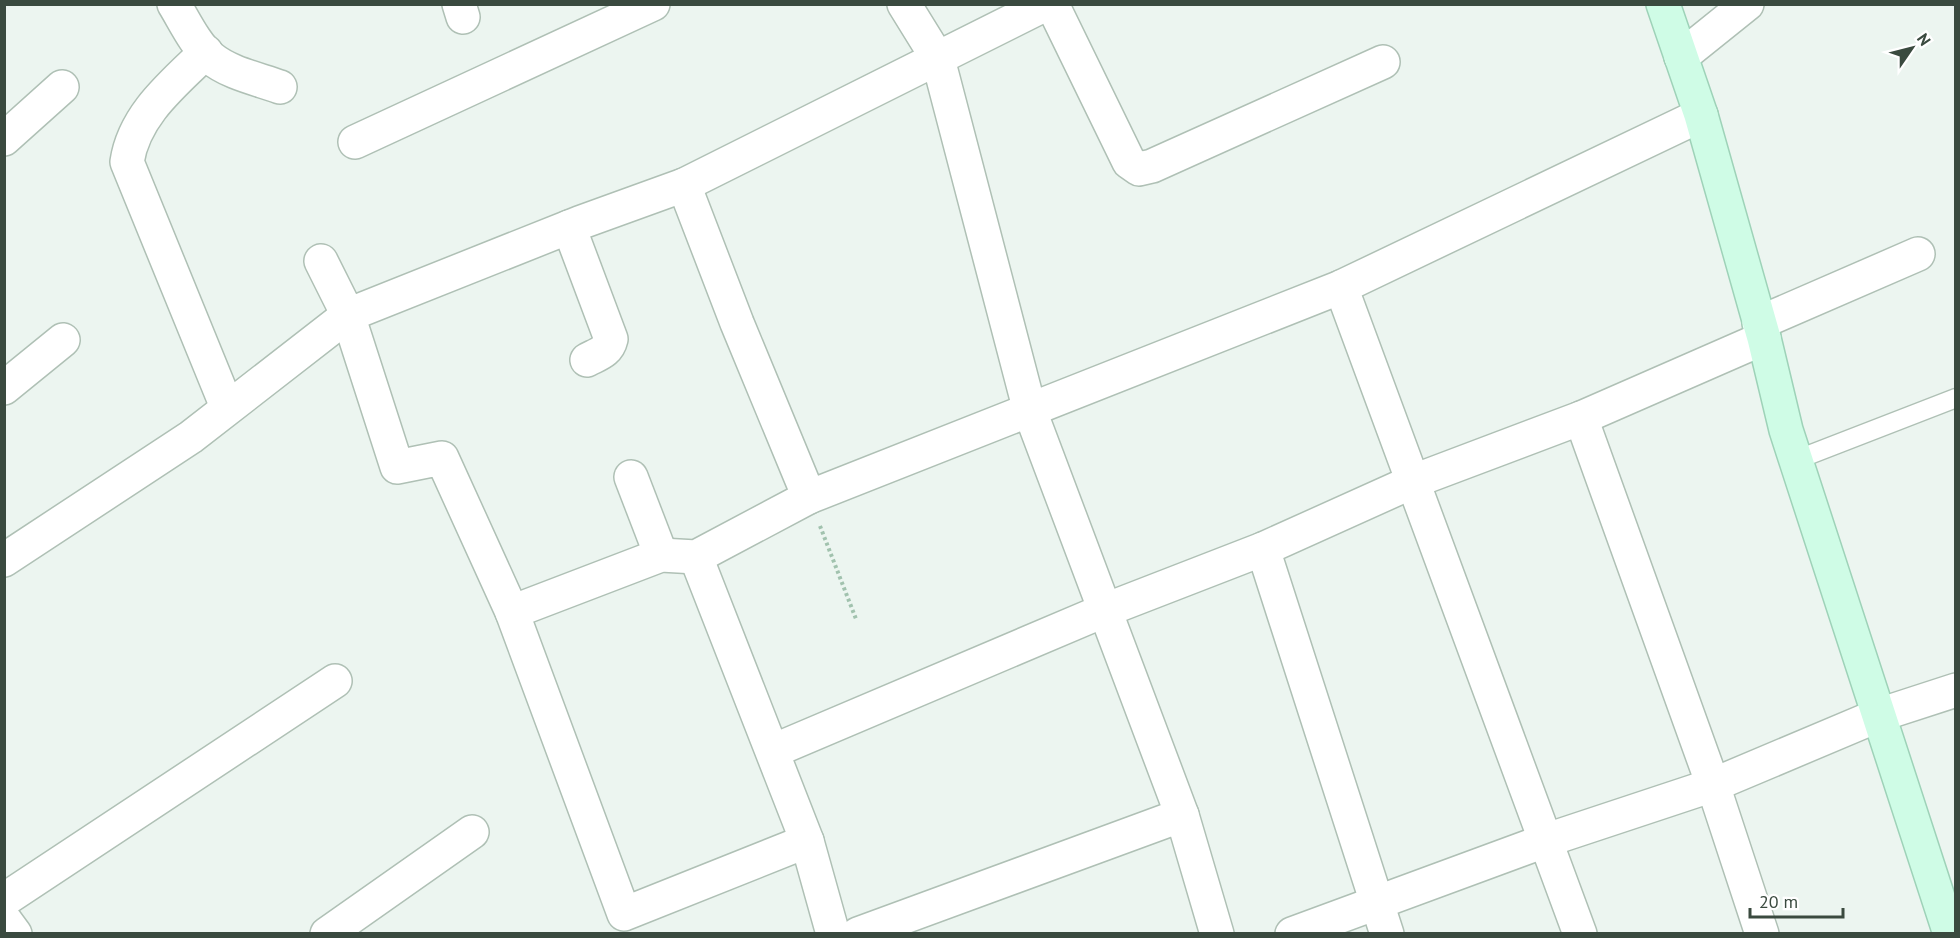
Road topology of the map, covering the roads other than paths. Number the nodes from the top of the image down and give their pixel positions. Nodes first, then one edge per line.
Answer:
1 (174, 4) edge
2 (653, 4) edge
3 (904, 4) edge
4 (1046, 4) edge
5 (1052, 4) edge
6 (1663, 4) edge
7 (1747, 4) edge
8 (206, 52) junction
9 (1681, 57) junction
10 (938, 59) junction
11 (1383, 62) dead end
12 (62, 87) dead end
13 (280, 87) dead end
14 (1701, 115) junction
15 (4, 139) edge
16 (355, 142) dead end
17 (684, 185) junction
18 (569, 227) junction
19 (1918, 254) dead end
20 (321, 261) dead end
21 (1341, 287) junction
22 (348, 315) junction
23 (1762, 330) junction
24 (63, 340) dead end
25 (587, 360) dead end
26 (4, 388) edge
27 (1956, 398) edge
28 (227, 407) junction
29 (1030, 411) junction
30 (1581, 418) junction
31 (1796, 460) junction
32 (631, 477) dead end
33 (1414, 481) junction
34 (809, 497) junction
35 (1263, 549) junction
36 (661, 555) junction
37 (696, 557) junction
38 (4, 560) edge
39 (1103, 611) junction
40 (512, 612) junction
41 (335, 681) dead end
42 (1956, 690) edge
43 (1879, 715) junction
44 (773, 751) junction
45 (1713, 784) junction
46 (1182, 815) junction
47 (472, 832) dead end
48 (1547, 840) junction
49 (807, 841) junction
50 (4, 900) edge
51 (1382, 919) edge
52 (4, 920) edge
53 (15, 933) edge
54 (327, 933) edge
55 (833, 933) edge
56 (858, 933) edge
57 (1216, 933) edge
58 (1292, 933) edge
59 (1580, 933) edge
60 (1762, 933) edge
61 (1950, 933) edge

1 - 8 street
2 - 16 street
3 - 10 street
4 - 10 street
5 - 11 street
6 - 9 main road
7 - 9 street
8 - 13 street
8 - 28 street
9 - 14 main road
10 - 17 street
10 - 29 street
12 - 15 street
14 - 21 street
14 - 23 main road
17 - 18 street
17 - 34 street
18 - 22 street
18 - 25 street
19 - 23 street
20 - 22 street
21 - 29 street
21 - 33 street
22 - 28 street
22 - 40 street
23 - 30 street
23 - 31 main road
24 - 26 street
27 - 31 lane
28 - 38 street
29 - 34 street
29 - 39 street
30 - 33 street
30 - 45 street
31 - 43 main road
32 - 36 street
33 - 35 street
33 - 48 street
34 - 37 street
35 - 39 street
35 - 51 street
36 - 37 street
36 - 40 street
37 - 44 street
39 - 44 street
39 - 46 street
40 - 49 street
41 - 50 street
42 - 43 street
43 - 45 street
43 - 61 main road
44 - 49 street
45 - 48 street
45 - 60 street
46 - 56 street
46 - 57 street
47 - 54 street
48 - 51 street
48 - 59 street
49 - 55 street
51 - 58 street
52 - 53 street

